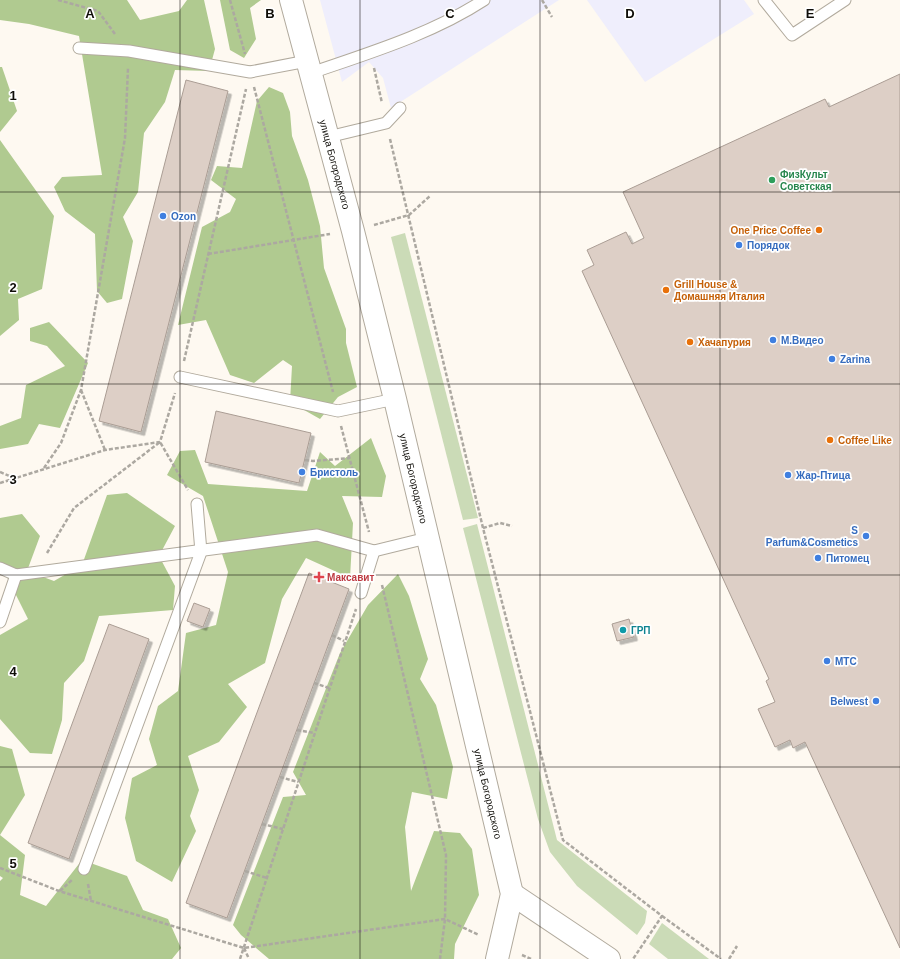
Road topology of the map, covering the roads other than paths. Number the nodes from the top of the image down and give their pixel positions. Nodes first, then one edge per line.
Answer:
1 (291, 0) edge
2 (484, 0) edge
3 (764, 0) edge
4 (845, 0) edge
5 (79, 48) dead end
6 (309, 67) junction
7 (400, 108) dead end
8 (328, 137) junction
9 (180, 377) road end
10 (395, 398) junction
11 (197, 504) road end
12 (427, 538) junction
13 (374, 551) junction
14 (201, 552) junction
15 (0, 568) edge
16 (16, 575) junction
17 (362, 593) road end
18 (0, 622) edge
19 (84, 869) dead end
20 (512, 894) junction
21 (599, 956) edge
22 (497, 959) edge

1 - 6 street, улица Богородского
2 - 6 lane
3 - 4 lane
5 - 6 lane
6 - 8 street, улица Богородского
7 - 8 lane
8 - 10 street, улица Богородского
9 - 10 lane
10 - 12 street, улица Богородского
11 - 14 lane
12 - 13 lane
12 - 20 street, улица Богородского
13 - 14 lane
13 - 17 lane
14 - 16 lane
14 - 19 lane
15 - 16 lane
16 - 18 lane
20 - 21 street
20 - 22 street, улица Богородского

